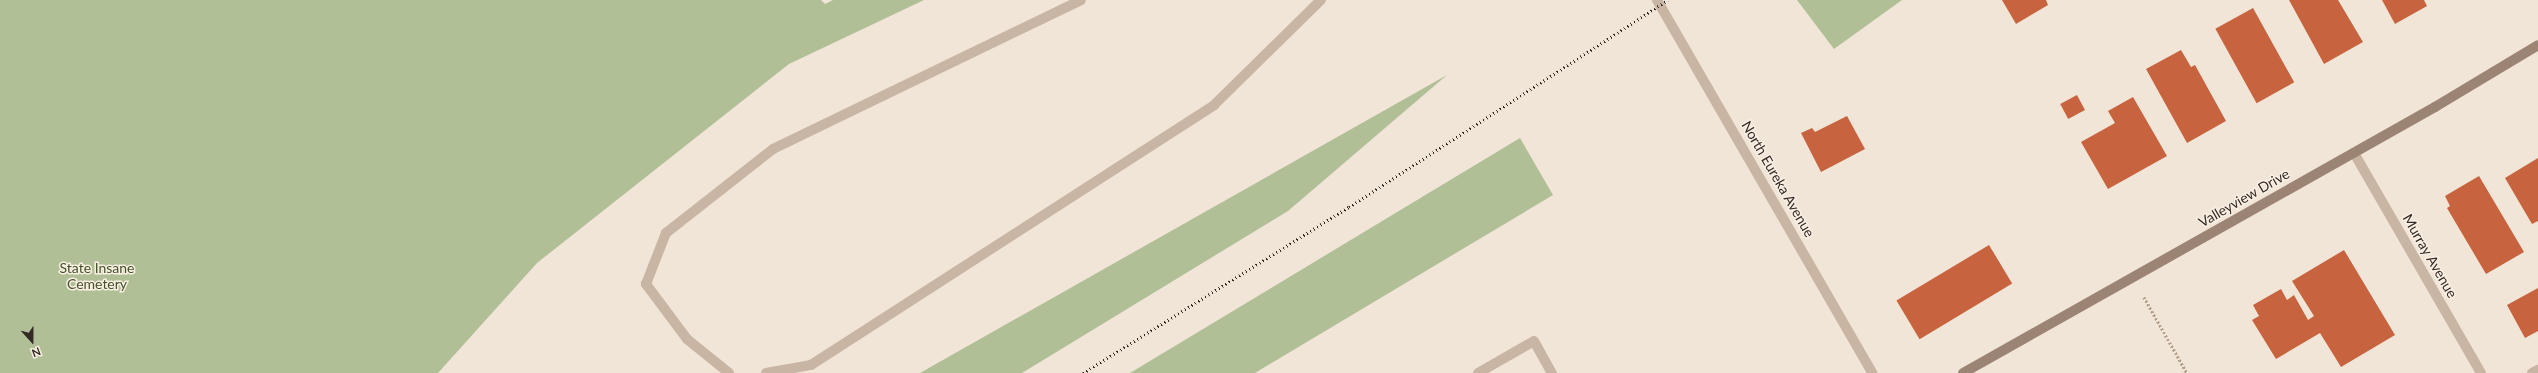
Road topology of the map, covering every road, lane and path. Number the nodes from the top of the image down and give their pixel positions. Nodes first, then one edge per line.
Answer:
1 (1081, 0) edge
2 (1321, 0) edge
3 (1658, 0) edge
4 (2538, 45) edge
5 (2354, 153) junction
6 (2133, 277) junction
7 (2538, 370) edge
8 (728, 373) edge
9 (766, 373) edge
10 (1478, 373) edge
11 (1552, 373) edge
12 (1872, 373) edge
13 (1963, 373) edge
14 (2187, 373) edge
15 (2481, 373) edge
16 (2532, 373) edge

1 - 8 street
2 - 9 street
3 - 12 street, North Eureka Avenue
4 - 5 street, Valleyview Drive
5 - 6 street, Valleyview Drive
5 - 15 street, Murray Avenue
6 - 13 street, Valleyview Drive
6 - 14 path
7 - 16 street
10 - 11 street

